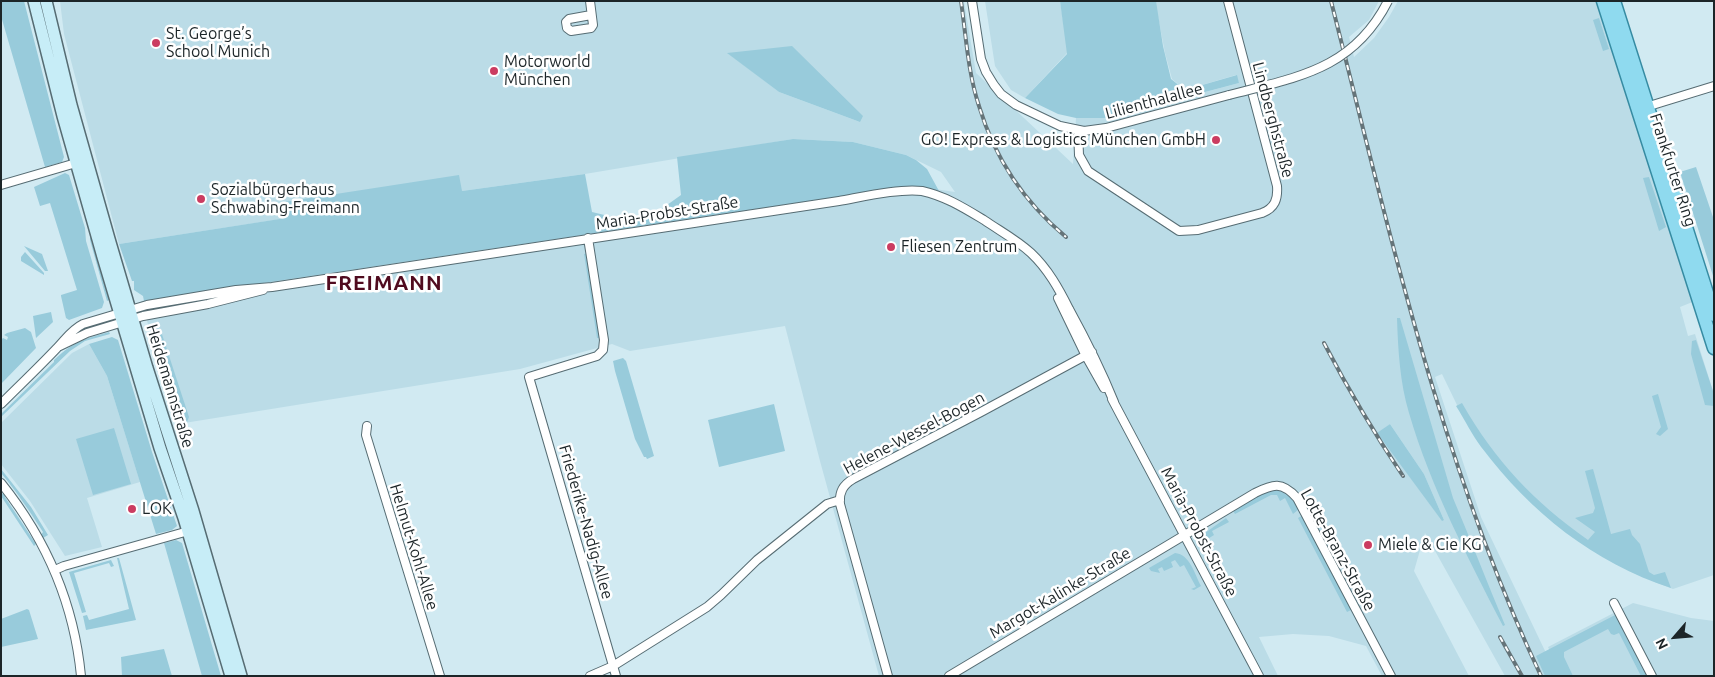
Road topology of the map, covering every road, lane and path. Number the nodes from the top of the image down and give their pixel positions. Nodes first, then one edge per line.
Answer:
1 (34, 1) edge
2 (46, 1) edge
3 (590, 1) edge
4 (972, 1) edge
5 (1228, 1) edge
6 (1388, 1) edge
7 (1603, 1) edge
8 (1614, 1) edge
9 (592, 15) junction
10 (1714, 86) edge
11 (66, 106) junction
12 (1641, 108) junction
13 (1078, 130) junction
14 (76, 163) junction
15 (1, 185) edge
16 (588, 238) junction
17 (1714, 315) edge
18 (126, 316) junction
19 (1714, 348) edge
20 (1089, 354) junction
21 (1, 404) edge
22 (367, 426) dead end
23 (1, 483) edge
24 (840, 500) junction
25 (193, 530) junction
26 (1185, 535) junction
27 (55, 570) junction
28 (1614, 603) dead end
29 (613, 666) junction
30 (81, 676) edge
31 (231, 676) edge
32 (241, 676) edge
33 (440, 676) edge
34 (590, 676) edge
35 (616, 676) edge
36 (888, 676) edge
37 (949, 676) edge
38 (1258, 676) edge
39 (1391, 676) edge
40 (1652, 676) edge

1 - 11 main road, Heidemannstraße
2 - 11 main road, Heidemannstraße
3 - 9 street
4 - 13 street, Lilienthalallee
5 - 13 street, Lindberghstraße
6 - 13 street, Lilienthalallee, bridge
7 - 12 main road, Frankfurter Ring
8 - 12 main road, Frankfurter Ring
9 - 9 street
10 - 12 street
11 - 14 main road, Heidemannstraße
11 - 18 main road, Heidemannstraße
12 - 17 main road, Frankfurter Ring
12 - 19 main road, Frankfurter Ring
14 - 15 street
14 - 18 main road, Heidemannstraße
16 - 18 street, Maria-Probst-Straße
16 - 20 street, Maria-Probst-Straße
16 - 29 street, Friederike-Nadig-Allee
18 - 21 street, Maria-Probst-Straße
18 - 25 main road, Heidemannstraße
20 - 24 street, Helene-Wessel-Bogen
20 - 26 street, Maria-Probst-Straße
22 - 33 street, Helmut-Kohl-Allee
23 - 27 street
24 - 29 street
24 - 36 street, Helene-Wessel-Bogen
25 - 27 street
25 - 31 main road, Heidemannstraße
25 - 32 main road, Heidemannstraße
26 - 37 street, Margot-Kalinke-Straße
26 - 38 street, Maria-Probst-Straße
26 - 39 street, Lotte-Branz-Straße
27 - 30 street
28 - 40 street
29 - 34 street
29 - 35 street, Friederike-Nadig-Allee

